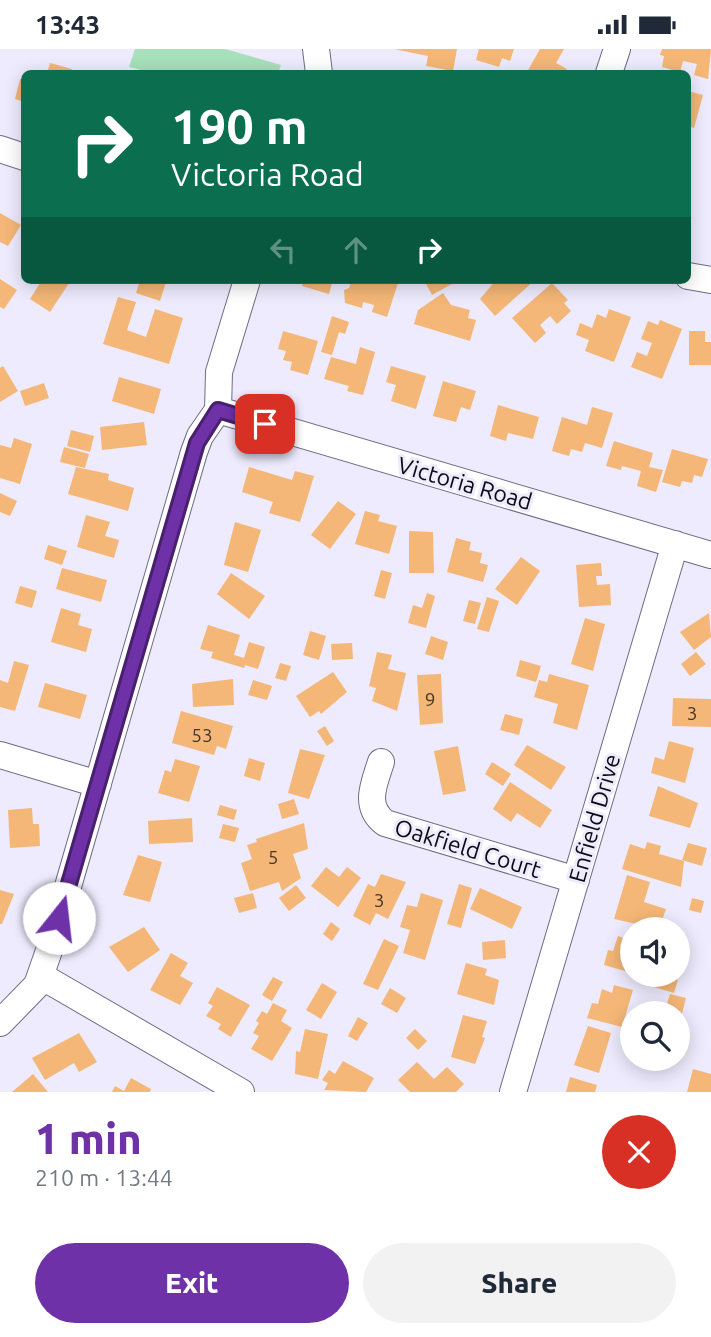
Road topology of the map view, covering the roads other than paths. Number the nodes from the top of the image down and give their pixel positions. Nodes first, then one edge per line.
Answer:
1 (316, 49) edge
2 (617, 49) edge
3 (319, 70) edge
4 (610, 70) edge
5 (0, 149) edge
6 (21, 156) edge
7 (691, 276) edge
8 (711, 279) edge
9 (246, 284) edge
10 (218, 410) junction
11 (675, 544) junction
12 (711, 555) edge
13 (0, 755) edge
14 (381, 762) dead end
15 (98, 784) junction
16 (576, 880) junction
17 (41, 976) junction
18 (0, 1023) edge
19 (241, 1092) edge
20 (513, 1092) edge

1 - 3 street
2 - 4 street
5 - 6 street
7 - 8 street
9 - 10 street
10 - 11 street, Victoria Road
10 - 15 street
11 - 12 street, Victoria Road
11 - 16 street, Enfield Drive
13 - 15 street
14 - 16 street, Oakfield Court
15 - 17 street
16 - 20 street, Enfield Drive
17 - 18 street
17 - 19 street

